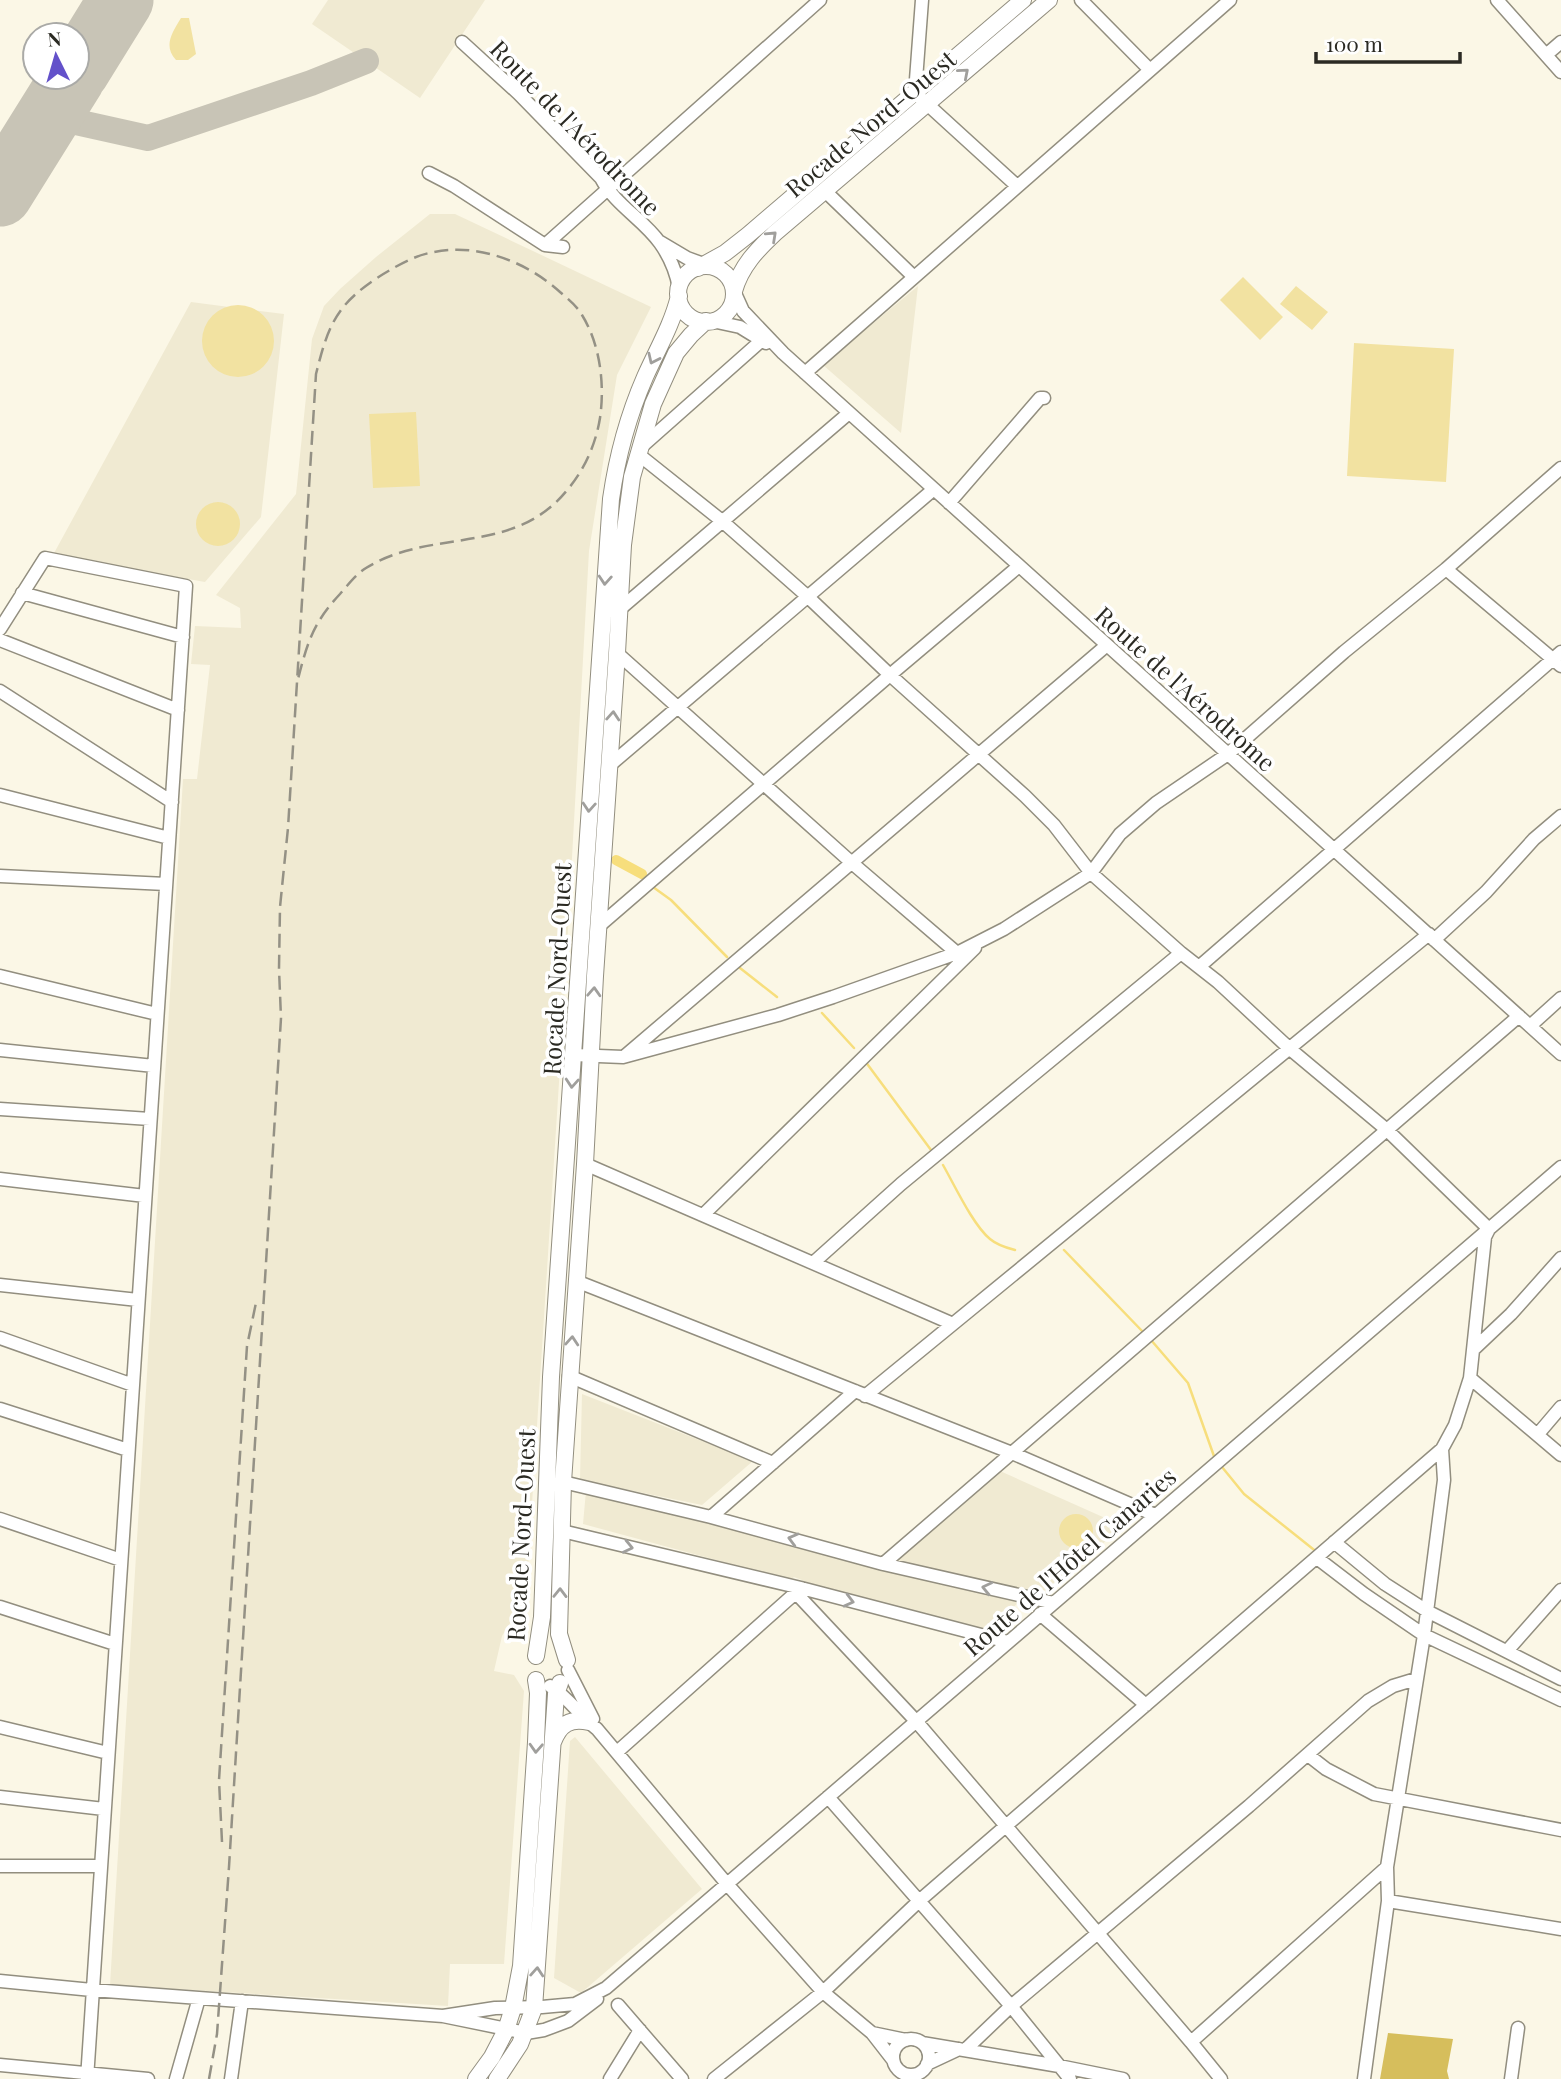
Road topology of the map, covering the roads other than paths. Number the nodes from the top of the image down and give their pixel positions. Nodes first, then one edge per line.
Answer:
1 (820, 0) edge
2 (922, 0) edge
3 (1023, 0) edge
4 (1049, 0) edge
5 (1081, 0) edge
6 (1230, 0) edge
7 (1497, 0) edge
8 (462, 42) dead end
9 (1561, 42) edge
10 (1546, 55) junction
11 (1150, 70) junction
12 (1561, 72) edge
13 (915, 93) junction
14 (928, 104) junction
15 (429, 173) dead end
16 (1017, 186) junction
17 (824, 190) junction
18 (608, 191) junction
19 (659, 242) junction
20 (545, 245) junction
21 (563, 247) dead end
22 (704, 266) junction
23 (914, 277) junction
24 (734, 291) junction
25 (679, 292) junction
26 (709, 321) junction
27 (762, 340) junction
28 (783, 353) junction
29 (805, 373) junction
30 (1044, 398) dead end
31 (849, 413) junction
32 (639, 452) junction
33 (1561, 468) edge
34 (934, 489) junction
35 (949, 503) junction
36 (722, 521) junction
37 (1019, 566) junction
38 (1446, 569) junction
39 (22, 593) junction
40 (807, 596) junction
41 (620, 609) junction
42 (0, 629) edge
43 (183, 637) junction
44 (0, 640) edge
45 (1107, 645) junction
46 (617, 653) junction
47 (1558, 659) edge
48 (890, 675) junction
49 (0, 691) edge
50 (678, 707) junction
51 (178, 710) junction
52 (979, 753) junction
53 (1228, 754) junction
54 (610, 765) junction
55 (764, 785) junction
56 (0, 795) edge
57 (172, 802) junction
58 (1561, 816) edge
59 (169, 838) junction
60 (1335, 850) junction
61 (852, 863) junction
62 (1091, 873) junction
63 (0, 876) edge
64 (166, 884) junction
65 (599, 926) junction
66 (1431, 937) junction
67 (982, 942) junction
68 (957, 953) junction
69 (1181, 953) junction
70 (1200, 966) junction
71 (0, 976) edge
72 (1561, 998) edge
73 (157, 1014) junction
74 (1519, 1016) junction
75 (1530, 1026) junction
76 (1290, 1049) junction
77 (0, 1050) edge
78 (1561, 1054) edge
79 (582, 1056) junction
80 (623, 1057) junction
81 (154, 1066) junction
82 (0, 1109) edge
83 (150, 1119) junction
84 (1387, 1130) junction
85 (585, 1164) junction
86 (1561, 1167) edge
87 (0, 1178) edge
88 (145, 1196) junction
89 (703, 1215) junction
90 (1489, 1229) junction
91 (1561, 1258) edge
92 (813, 1263) junction
93 (576, 1281) junction
94 (0, 1285) edge
95 (138, 1300) junction
96 (953, 1324) junction
97 (0, 1338) edge
98 (1474, 1349) junction
99 (569, 1376) junction
100 (1470, 1378) junction
101 (132, 1385) junction
102 (860, 1393) junction
103 (1561, 1407) edge
104 (0, 1409) edge
105 (1538, 1434) junction
106 (1442, 1449) junction
107 (128, 1450) junction
108 (1012, 1453) junction
109 (1561, 1455) edge
110 (773, 1463) junction
111 (563, 1482) junction
112 (1155, 1516) junction
113 (710, 1517) junction
114 (0, 1519) edge
115 (562, 1531) junction
116 (1334, 1542) junction
117 (1317, 1558) junction
118 (121, 1560) junction
119 (883, 1564) junction
120 (1561, 1590) edge
121 (799, 1591) junction
122 (1054, 1602) junction
123 (0, 1608) edge
124 (1427, 1611) junction
125 (1040, 1614) junction
126 (1424, 1635) junction
127 (1008, 1642) junction
128 (115, 1644) junction
129 (1507, 1651) junction
130 (536, 1656) junction
131 (556, 1678) junction
132 (1416, 1679) junction
133 (1561, 1679) edge
134 (1561, 1700) edge
135 (1146, 1704) junction
136 (916, 1721) junction
137 (593, 1725) junction
138 (0, 1727) edge
139 (552, 1744) junction
140 (617, 1752) junction
141 (108, 1753) junction
142 (1308, 1755) junction
143 (0, 1797) edge
144 (828, 1797) junction
145 (1398, 1798) junction
146 (104, 1809) junction
147 (1005, 1825) junction
148 (1561, 1830) edge
149 (0, 1866) edge
150 (100, 1866) junction
151 (1387, 1867) junction
152 (727, 1884) junction
153 (919, 1901) junction
154 (1388, 1901) junction
155 (1561, 1929) edge
156 (1097, 1933) junction
157 (0, 1981) edge
158 (518, 1981) junction
159 (606, 1988) junction
160 (92, 1990) junction
161 (823, 1992) junction
162 (199, 1998) junction
163 (242, 2001) junction
164 (618, 2005) dead end
165 (1011, 2006) junction
166 (495, 2008) junction
167 (513, 2008) junction
168 (534, 2008) junction
169 (443, 2016) junction
170 (1518, 2028) dead end
171 (506, 2030) junction
172 (640, 2030) junction
173 (526, 2033) junction
174 (872, 2033) junction
175 (906, 2040) junction
176 (1191, 2042) junction
177 (922, 2043) junction
178 (962, 2050) junction
179 (893, 2060) junction
180 (0, 2065) edge
181 (1059, 2066) junction
182 (926, 2071) edge
183 (88, 2076) edge
184 (906, 2076) edge
185 (148, 2079) edge
186 (176, 2079) edge
187 (231, 2079) edge
188 (476, 2079) edge
189 (497, 2079) edge
190 (610, 2079) edge
191 (682, 2079) edge
192 (714, 2079) edge
193 (1070, 2079) edge
194 (1123, 2079) edge
195 (1221, 2079) edge
196 (1364, 2079) edge
197 (1511, 2079) edge

1 - 18 street
2 - 13 street
3 - 13 main road, Rocade Nord-Ouest
14 -> 4 main road, Rocade Nord-Ouest
5 - 11 street
6 - 11 street
7 - 10 street
8 - 18 street, Route de l'Aérodrome
9 - 10 street
10 - 12 street
11 - 16 street
13 - 14 street
13 - 22 main road, Rocade Nord-Ouest
14 - 16 street
14 - 17 main road, Rocade Nord-Ouest
15 - 20 street
16 - 23 street
17 - 23 street
24 -> 17 main road, Rocade Nord-Ouest
18 - 19 street, Route de l'Aérodrome
18 - 20 street
19 - 22 street, Route de l'Aérodrome
19 - 25 street, Route de l'Aérodrome
20 - 21 street
22 - 24 main road
22 - 25 main road
23 - 29 street
24 - 26 main road
24 - 28 street, Route de l'Aérodrome
25 - 26 main road
25 -> 79 main road, Rocade Nord-Ouest
26 - 27 street, Route de l'Aérodrome
26 - 32 main road, Rocade Nord-Ouest
27 - 28 street, Route de l'Aérodrome
27 - 32 street
28 - 29 street, Route de l'Aérodrome
29 - 31 street, Route de l'Aérodrome
30 - 35 street
31 - 34 street, Route de l'Aérodrome
31 - 36 street
32 - 36 street
32 - 41 main road, Rocade Nord-Ouest
33 - 38 street
34 - 35 street, Route de l'Aérodrome
34 - 40 street
35 - 37 street, Route de l'Aérodrome
36 - 40 street
36 - 41 street
37 - 45 street, Route de l'Aérodrome
37 - 48 street
38 - 47 street
38 - 53 street
39 - 42 street
39 - 43 street
39 - 43 street
40 - 48 street
40 - 50 street
41 - 46 main road, Rocade Nord-Ouest
43 - 51 street
44 - 51 street
45 - 52 street
45 - 53 street, Route de l'Aérodrome
46 - 50 street
54 -> 46 main road, Rocade Nord-Ouest
47 - 60 street
48 - 52 street
48 - 55 street
49 - 57 street
50 - 54 street
50 - 55 street
51 - 57 street
52 - 61 street
52 - 62 street
53 - 60 street, Route de l'Aérodrome
53 - 62 street
54 - 65 main road, Rocade Nord-Ouest
55 - 61 street
55 - 65 street
56 - 59 street
57 - 59 street
58 - 66 street
59 - 64 street
60 - 66 street, Route de l'Aérodrome
60 - 70 street
61 - 68 street
61 - 80 street
62 - 67 street
62 - 69 street
63 - 64 street
64 - 73 street
79 -> 65 main road, Rocade Nord-Ouest
66 - 74 street, Route de l'Aérodrome
66 - 76 street
67 - 68 street
67 - 89 street
68 - 80 street
69 - 70 street
69 - 92 street
70 - 76 street
71 - 73 street
72 - 75 street
73 - 81 street
74 - 75 street, Route de l'Aérodrome
74 - 84 street
75 - 78 street, Route de l'Aérodrome
76 - 84 street
76 - 96 street
77 - 81 street
79 - 80 street
79 - 85 main road, Rocade Nord-Ouest
79 -> 130 main road, Rocade Nord-Ouest
81 - 83 street
82 - 83 street
83 - 88 street
84 - 90 street
84 - 108 street
85 - 89 street
85 - 93 main road, Rocade Nord-Ouest
86 - 90 street, Route de l'Hôtel Canaries
87 - 88 street
88 - 95 street
89 - 92 street
90 - 98 street
90 - 112 street, Route de l'Hôtel Canaries
91 - 98 street
92 - 96 street
99 -> 93 main road, Rocade Nord-Ouest
93 - 102 street
94 - 95 street
95 - 101 street
96 - 102 street
97 - 101 street
98 - 100 street
99 - 110 street
99 - 111 main road, Rocade Nord-Ouest
100 - 105 street
100 - 106 street
101 - 107 street
102 - 108 street
102 - 110 street
103 - 105 street
104 - 107 street
105 - 109 street
106 - 116 street
106 - 124 street
107 - 118 street
108 - 112 street
108 - 119 street
110 - 113 street
111 - 113 street
111 - 115 main road, Rocade Nord-Ouest
112 - 122 street, Route de l'Hôtel Canaries
119 -> 113 street
114 - 118 street
115 -> 121 street
131 -> 115 main road, Rocade Nord-Ouest
116 - 117 street
116 - 124 street
117 - 126 street
117 - 135 street
118 - 128 street
122 -> 119 street
120 - 129 street
121 -> 127 street
121 - 136 street
121 - 140 street
122 - 125 street, Route de l'Hôtel Canaries
123 - 128 street
124 - 126 street
124 - 129 street
125 - 127 street, Route de l'Hôtel Canaries
125 - 135 street
126 - 132 street
126 - 134 street
127 - 136 street, Route de l'Hôtel Canaries
128 - 141 street
129 - 133 street
130 - 131 main road, Rocade Nord-Ouest
130 - 131 main road
131 - 137 street
131 - 137 street
131 - 139 main road, Rocade Nord-Ouest
131 -> 158 main road, Rocade Nord-Ouest
132 - 142 street
132 - 145 street
135 - 147 street
136 - 144 street, Route de l'Hôtel Canaries
136 - 147 street
137 - 139 main road
137 - 140 street
138 - 141 street
168 -> 139 main road, Rocade Nord-Ouest
140 - 152 street
141 - 146 street
142 - 145 street
142 - 156 street
143 - 146 street
144 - 152 street, Route de l'Hôtel Canaries
144 - 153 street
145 - 148 street
145 - 151 street
146 - 150 street
147 - 153 street
147 - 156 street
149 - 150 street
150 - 160 street
151 - 154 street
151 - 176 street
152 - 159 street, Route de l'Hôtel Canaries
152 - 161 street
153 - 161 street
153 - 165 street
154 - 155 street
154 - 196 street
156 - 165 street
156 - 176 street
157 - 160 street
158 - 166 street
158 - 167 main road, Rocade Nord-Ouest
159 - 168 street, Route de l'Hôtel Canaries
159 - 173 street, Route de l'Hôtel Canaries
160 - 162 street
160 - 183 street
161 - 174 street
161 - 192 street
162 - 163 street
162 - 186 street
163 - 169 street
163 - 187 street
164 - 172 street
165 - 178 street
165 - 181 street
166 - 167 street, Route de l'Hôtel Canaries
166 - 169 street, Route de l'Hôtel Canaries
167 - 168 street, Route de l'Hôtel Canaries
167 - 171 main road, Rocade Nord-Ouest
168 - 173 main road, Rocade Nord-Ouest
169 - 171 street, Route de l'Hôtel Canaries
170 - 197 street
171 - 173 street, Route de l'Hôtel Canaries
171 - 188 main road, Rocade Nord-Ouest
172 - 190 street
172 - 191 street
173 - 189 main road, Rocade Nord-Ouest
174 - 175 street
174 - 179 street
175 - 177 street
175 - 179 street
176 - 195 street
177 - 178 street
177 - 182 street
178 - 181 street
178 - 182 street
179 - 184 street
180 - 183 street
181 - 193 street
181 - 194 street
182 - 184 street
183 - 185 street

